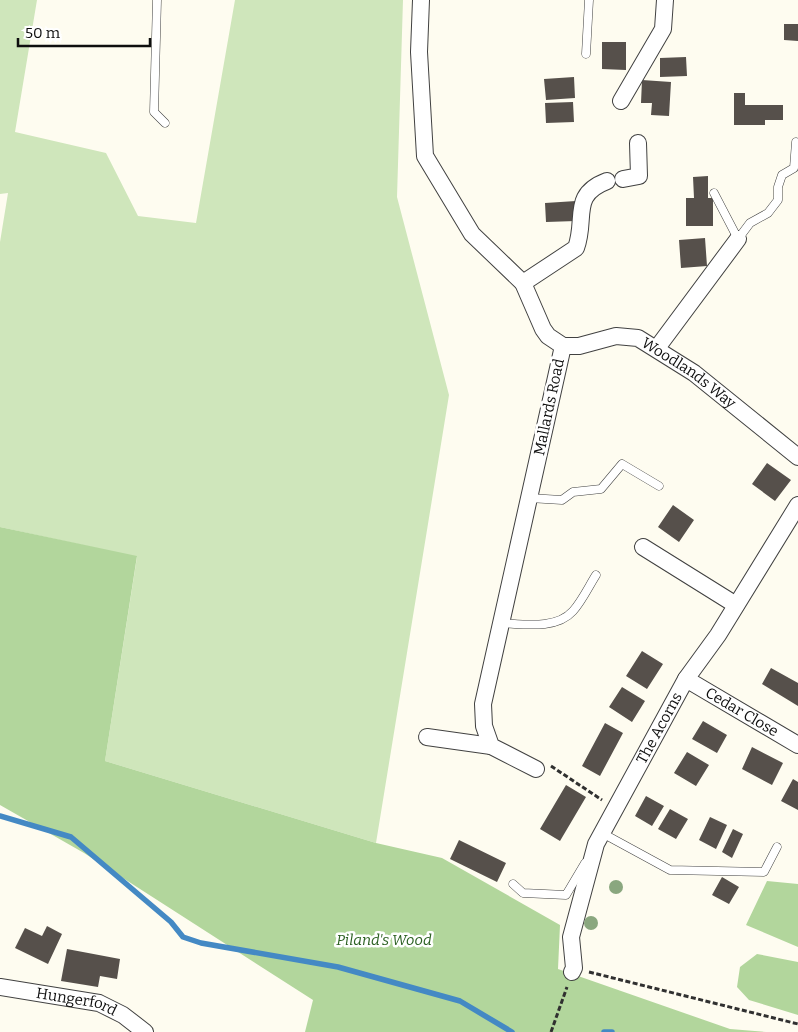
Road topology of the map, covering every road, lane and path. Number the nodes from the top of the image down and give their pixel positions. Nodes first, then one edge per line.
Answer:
1 (157, 0) edge
2 (422, 0) edge
3 (589, 0) edge
4 (665, 0) edge
5 (586, 54) dead end
6 (621, 100) dead end
7 (165, 123) dead end
8 (796, 142) dead end
9 (638, 143) dead end
10 (714, 193) dead end
11 (738, 239) junction
12 (523, 283) junction
13 (562, 346) junction
14 (657, 348) junction
15 (798, 457) edge
16 (659, 486) dead end
17 (529, 498) junction
18 (798, 504) edge
19 (643, 547) dead end
20 (596, 575) dead end
21 (736, 605) junction
22 (501, 623) junction
23 (686, 679) junction
24 (427, 737) dead end
25 (798, 745) edge
26 (491, 746) junction
27 (536, 769) joint
28 (615, 809) junction
29 (599, 838) junction
30 (777, 847) dead end
31 (513, 884) dead end
32 (573, 970) junction
33 (0, 988) edge
34 (798, 1024) edge
35 (145, 1032) edge
36 (551, 1032) edge

1 - 7 lane
2 - 12 street, Mallards Road
3 - 5 lane
4 - 6 street
8 - 11 lane
9 - 12 street
10 - 11 lane
11 - 14 street
12 - 13 street, Mallards Road
13 - 14 street, Woodlands Way
13 - 17 street, Mallards Road
14 - 15 street, Woodlands Way
16 - 17 lane
17 - 22 street, Mallards Road
18 - 21 street, The Acorns
19 - 21 street
20 - 22 lane
21 - 23 street, The Acorns
22 - 26 street, Mallards Road
23 - 25 street, Cedar Close
23 - 28 street, The Acorns
24 - 26 street
26 - 27 street
27 - 28 path
28 - 29 street, The Acorns
29 - 30 lane
29 - 31 lane
29 - 32 street, The Acorns
32 - 34 path
32 - 36 path
33 - 35 street, Hungerford

